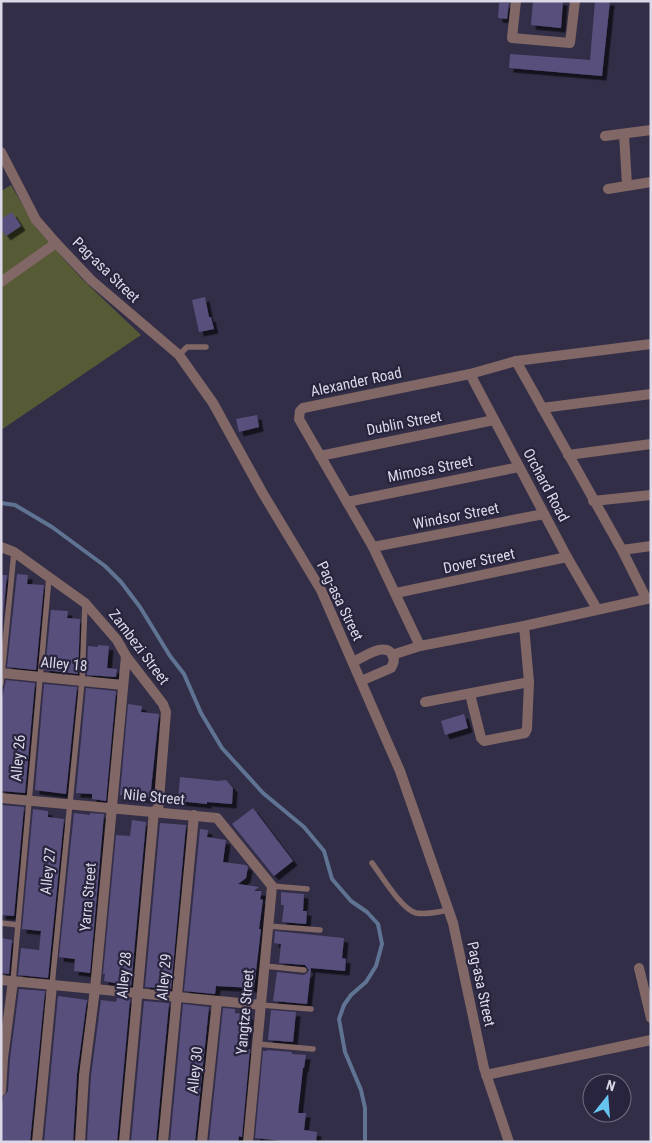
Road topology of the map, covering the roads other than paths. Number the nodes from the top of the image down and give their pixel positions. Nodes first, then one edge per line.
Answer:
1 (516, 1) edge
2 (575, 1) edge
3 (651, 130) edge
4 (624, 134) junction
5 (605, 136) dead end
6 (1, 152) edge
7 (651, 182) edge
8 (627, 185) junction
9 (608, 189) dead end
10 (56, 243) junction
11 (1, 282) edge
12 (651, 344) edge
13 (206, 347) dead end
14 (179, 355) junction
15 (516, 361) junction
16 (470, 374) junction
17 (651, 394) edge
18 (542, 408) junction
19 (494, 420) junction
20 (651, 444) edge
21 (568, 455) junction
22 (320, 456) junction
23 (519, 467) junction
24 (651, 494) edge
25 (593, 501) junction
26 (347, 502) junction
27 (544, 514) junction
28 (651, 546) edge
29 (1, 547) edge
30 (373, 548) junction
31 (622, 550) junction
32 (14, 552) junction
33 (567, 557) junction
34 (50, 577) junction
35 (396, 594) junction
36 (648, 598) edge
37 (85, 603) junction
38 (597, 609) junction
39 (524, 626) junction
40 (420, 646) junction
41 (126, 656) junction
42 (392, 656) junction
43 (353, 662) junction
44 (2, 673) edge
45 (40, 677) junction
46 (361, 680) junction
47 (82, 681) junction
48 (529, 682) junction
49 (1, 684) edge
50 (123, 685) junction
51 (470, 694) junction
52 (425, 702) dead end
53 (1, 798) edge
54 (30, 800) junction
55 (70, 804) junction
56 (112, 808) junction
57 (156, 812) junction
58 (194, 815) junction
59 (372, 863) dead end
60 (272, 886) junction
61 (307, 889) dead end
62 (448, 910) junction
63 (1, 923) edge
64 (18, 925) junction
65 (268, 926) junction
66 (320, 930) dead end
67 (264, 966) junction
68 (639, 968) dead end
69 (304, 970) dead end
70 (1, 980) edge
71 (13, 981) junction
72 (52, 985) junction
73 (95, 989) junction
74 (138, 993) junction
75 (177, 997) junction
76 (217, 1000) junction
77 (261, 1005) junction
78 (310, 1009) dead end
79 (651, 1018) edge
80 (651, 1040) edge
81 (257, 1044) junction
82 (313, 1048) dead end
83 (486, 1075) junction
84 (1, 1091) edge
85 (37, 1142) edge
86 (80, 1142) edge
87 (124, 1142) edge
88 (163, 1142) edge
89 (202, 1142) edge
90 (248, 1142) edge
91 (509, 1142) edge

1 - 2 street
3 - 4 street
4 - 5 street
4 - 8 street
6 - 10 street, Pag-asa Street
7 - 8 street
8 - 9 street
10 - 11 street
10 - 14 street, Pag-asa Street
12 - 15 street, Alexander Road
13 - 14 lane
14 - 43 street, Pag-asa Street
15 - 16 street, Alexander Road
15 - 18 street
16 - 19 street, Orchard Road
16 - 22 street, Alexander Road
17 - 18 street
18 - 21 street
19 - 22 street, Dublin Street
19 - 23 street, Orchard Road
20 - 21 street
21 - 25 street
22 - 26 street, Alexander Road
23 - 26 street, Mimosa Street
23 - 27 street, Orchard Road
24 - 25 street
25 - 31 street
26 - 30 street, Alexander Road
27 - 30 street, Windsor Street
27 - 33 street, Orchard Road
28 - 31 street
29 - 32 street, Zambezi Street
30 - 35 street, Alexander Road
31 - 36 street
32 - 34 street, Zambezi Street
32 - 44 lane
33 - 35 street, Dover Street
33 - 38 street, Orchard Road
34 - 37 street, Zambezi Street
34 - 45 lane, Alley 26
35 - 40 street, Alexander Road
36 - 38 street
37 - 41 street, Zambezi Street
37 - 47 lane, Alley 27
38 - 39 street
39 - 40 street
39 - 48 street
40 - 42 street
41 - 50 street, Yarra Street
41 - 57 street, Zambezi Street
42 - 43 street
42 - 46 street
43 - 46 street, Pag-asa Street
44 - 45 street, Alley 18
44 - 49 lane
45 - 47 street, Alley 18
45 - 54 lane, Alley 26
46 - 62 street, Pag-asa Street
47 - 50 street, Alley 18
47 - 55 lane, Alley 27
48 - 51 street
48 - 51 street
50 - 56 street, Yarra Street
51 - 52 street
53 - 54 street, Nile Street
54 - 55 street, Nile Street
54 - 64 lane, Alley 26
55 - 56 street, Nile Street
55 - 72 lane, Alley 27
56 - 57 street, Nile Street
56 - 73 street, Yarra Street
57 - 58 street, Nile Street
57 - 74 street, Alley 28
58 - 60 street, Nile Street
58 - 75 street, Alley 29
59 - 62 lane
60 - 61 lane
60 - 65 street, Yangtze Street
62 - 83 street, Pag-asa Street
63 - 64 lane
64 - 71 lane, Alley 26
65 - 66 lane
65 - 67 street, Yangtze Street
67 - 69 lane
67 - 77 street, Yangtze Street
68 - 79 street
70 - 71 street
71 - 72 street
71 - 84 street, Alley 26
72 - 73 street
72 - 85 street, Alley 27
73 - 74 street
73 - 86 street, Yarra Street
74 - 75 street
74 - 87 street, Alley 28
75 - 76 street
75 - 88 street, Alley 29
76 - 77 street
76 - 89 street, Alley 30
77 - 78 lane
77 - 81 street, Yangtze Street
80 - 83 street
81 - 82 lane
81 - 90 street, Yangtze Street
83 - 91 street, Pag-asa Street

